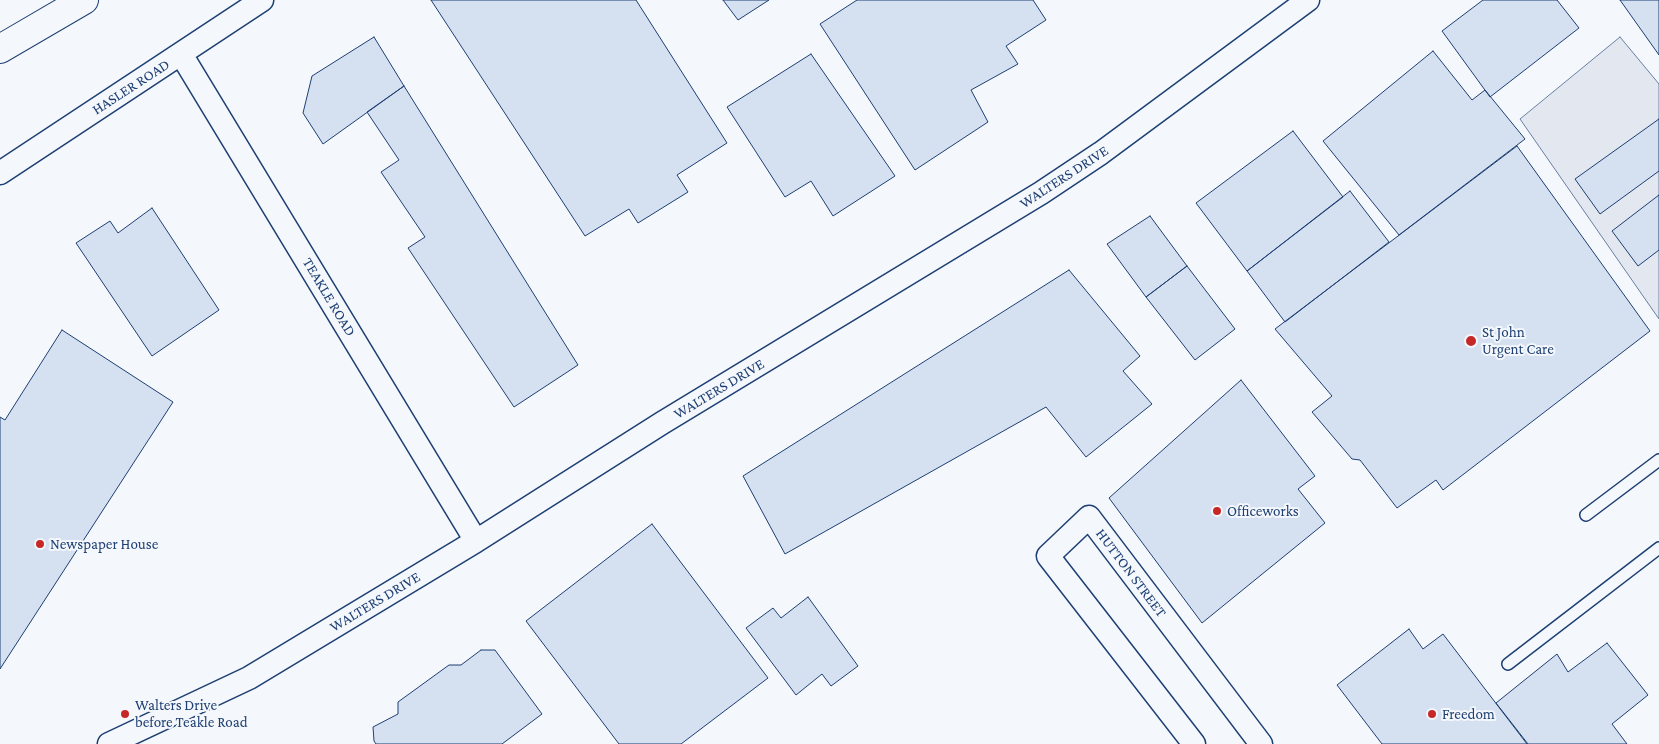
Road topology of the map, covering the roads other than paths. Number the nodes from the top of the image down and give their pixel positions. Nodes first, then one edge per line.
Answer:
1 (84, 0) edge
2 (262, 0) edge
3 (1308, 0) edge
4 (0, 49) edge
5 (181, 54) junction
6 (0, 173) edge
7 (1659, 460) edge
8 (1586, 515) dead end
9 (476, 541) junction
10 (1659, 548) edge
11 (1508, 664) dead end
12 (109, 744) edge
13 (1194, 744) edge
14 (1261, 744) edge

1 - 4 main road
2 - 5 street, HASLER ROAD
3 - 9 street, WALTERS DRIVE
5 - 6 street, HASLER ROAD
5 - 9 street, TEAKLE ROAD
7 - 8 lane
9 - 12 street, WALTERS DRIVE
10 - 11 lane
13 - 14 street, HUTTON STREET

